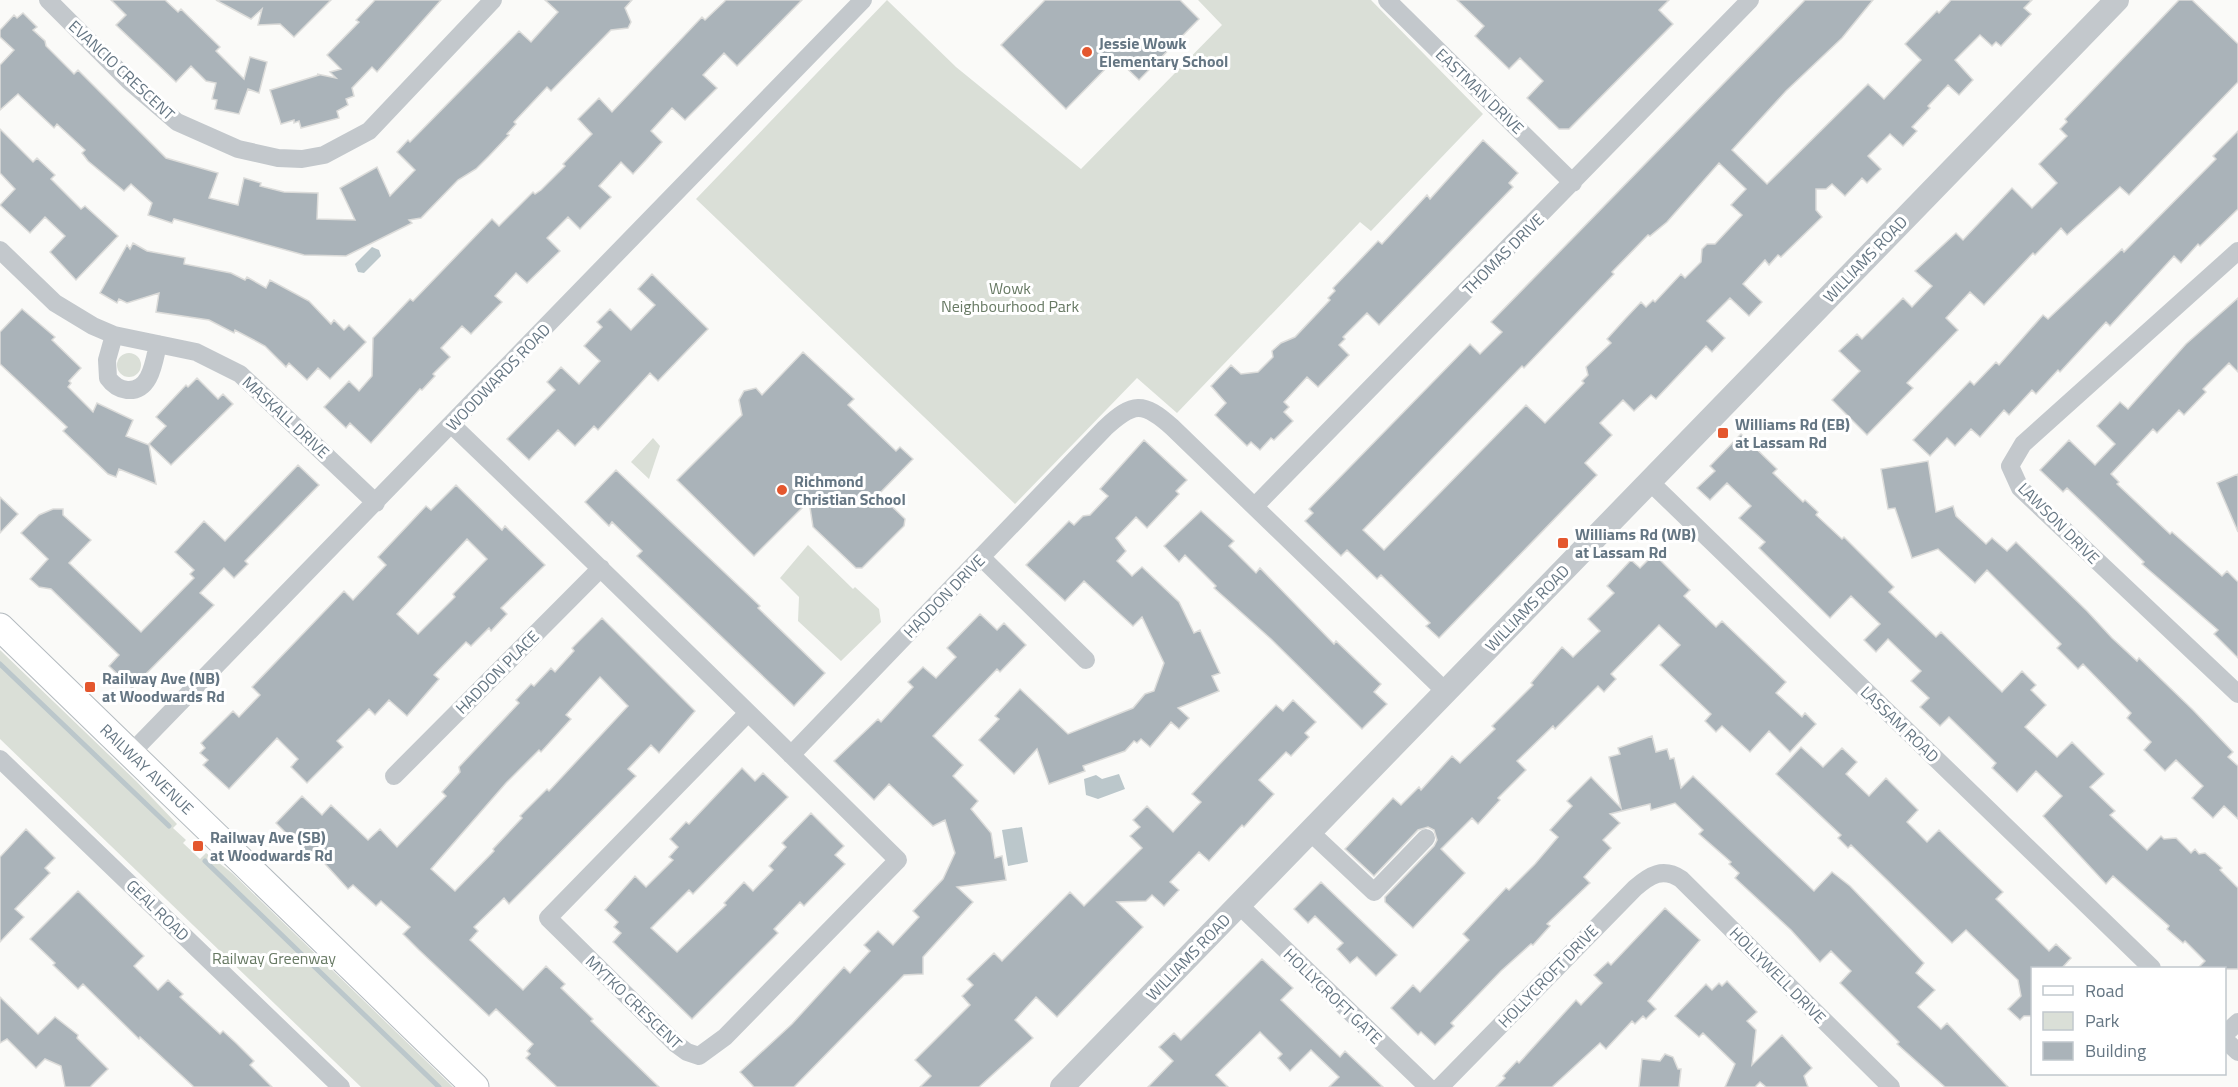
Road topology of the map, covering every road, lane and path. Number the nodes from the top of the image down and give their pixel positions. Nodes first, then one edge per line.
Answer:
1 (48, 0) edge
2 (494, 0) edge
3 (864, 0) edge
4 (1387, 0) edge
5 (1750, 0) edge
6 (2117, 0) edge
7 (1573, 183) junction
8 (0, 250) edge
9 (2238, 251) edge
10 (114, 335) junction
11 (158, 344) junction
12 (452, 425) junction
13 (1648, 480) junction
14 (376, 503) junction
15 (1255, 506) junction
16 (981, 557) junction
17 (601, 568) junction
18 (0, 627) edge
19 (1086, 660) dead end
20 (1446, 692) junction
21 (2238, 694) edge
22 (748, 713) junction
23 (131, 753) junction
24 (791, 755) junction
25 (3, 764) edge
26 (394, 776) dead end
27 (1309, 831) junction
28 (1426, 838) dead end
29 (1660, 872) joint
30 (1239, 905) junction
31 (2150, 967) edge
32 (2238, 1022) edge
33 (2226, 1035) edge
34 (2226, 1039) edge
35 (2238, 1052) edge
36 (341, 1087) edge
37 (476, 1087) edge
38 (1062, 1087) edge
39 (1428, 1087) edge
40 (1440, 1087) edge
41 (1891, 1087) edge

1 - 2 street, EVANCIO CRESCENT
3 - 12 street, WOODWARDS ROAD
4 - 7 street, EASTMAN DRIVE
5 - 7 street, THOMAS DRIVE
6 - 13 street, WILLIAMS ROAD
7 - 15 street, THOMAS DRIVE
8 - 10 street, MASKALL DRIVE
9 - 21 street, LAWSON DRIVE
10 - 11 street, MASKALL DRIVE
10 - 11 street
11 - 14 street, MASKALL DRIVE
12 - 14 street, WOODWARDS ROAD
12 - 17 street
13 - 20 street, WILLIAMS ROAD
13 - 31 street, LASSAM ROAD
14 - 23 street, WOODWARDS ROAD
15 - 16 street, HADDON DRIVE
15 - 20 street, HADDON DRIVE
16 - 19 street
16 - 24 street, HADDON DRIVE
17 - 22 street
17 - 26 street, HADDON PLACE
18 - 23 main road, RAILWAY AVENUE
20 - 27 street, WILLIAMS ROAD
22 - 24 street
22 - 24 street, MYTKO CRESCENT
23 - 37 main road, RAILWAY AVENUE
25 - 36 street, GEAL ROAD
27 - 28 street
27 - 30 street, WILLIAMS ROAD
29 - 40 street, HOLLYCROFT DRIVE
29 - 41 street, HOLLYWELL DRIVE
30 - 38 street, WILLIAMS ROAD
30 - 39 street, HOLLYCROFT GATE
32 - 33 street
34 - 35 street

